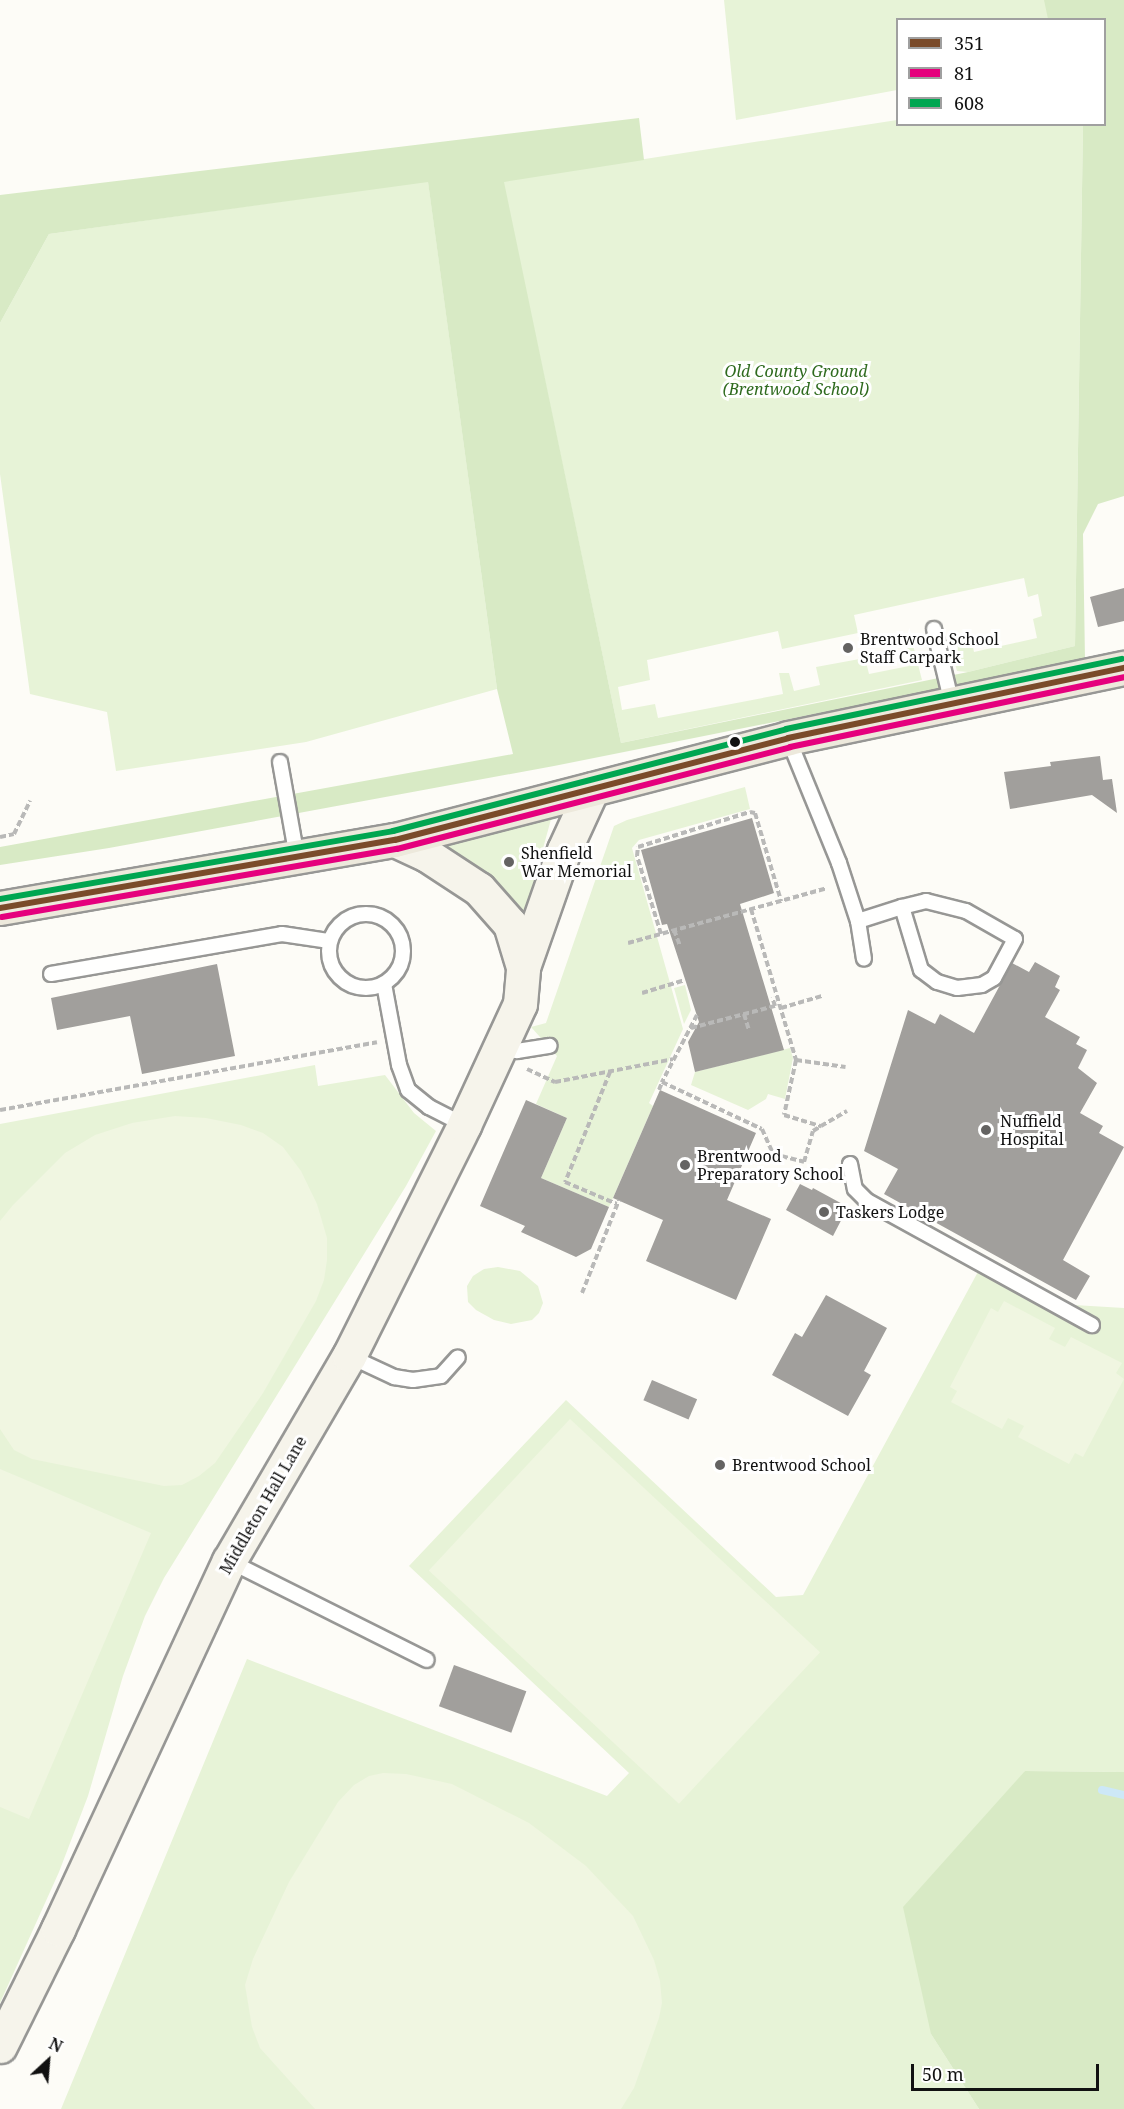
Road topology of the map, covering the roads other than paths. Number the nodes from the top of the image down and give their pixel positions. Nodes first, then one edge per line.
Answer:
1 (934, 629) dead end
2 (1124, 668) edge
3 (952, 704) junction
4 (788, 738) junction
5 (280, 762) dead end
6 (592, 789) junction
7 (395, 840) junction
8 (297, 859) junction
9 (0, 908) edge
10 (902, 908) junction
11 (858, 921) junction
12 (329, 941) junction
13 (864, 959) dead end
14 (523, 967) junction
15 (51, 974) dead end
16 (384, 984) junction
17 (501, 1043) junction
18 (550, 1046) dead end
19 (464, 1125) junction
20 (850, 1164) dead end
21 (1092, 1325) dead end
22 (349, 1356) junction
23 (458, 1357) dead end
24 (229, 1561) junction
25 (427, 1660) dead end
26 (0, 2046) edge

1 - 3 lane
2 - 3 main road
3 - 4 main road
4 - 6 main road
4 - 11 lane
5 - 8 lane
6 - 7 main road
6 - 14 street, Middleton Hall Lane
7 - 8 main road
7 - 14 street, Middleton Hall Lane
8 - 9 main road
10 - 10 lane
10 - 11 lane
11 - 13 lane
12 - 15 lane
12 - 16 lane
12 - 16 lane
14 - 17 street, Middleton Hall Lane
16 - 19 lane
17 - 18 lane
17 - 19 street, Middleton Hall Lane
19 - 22 street, Middleton Hall Lane
20 - 21 lane
22 - 23 lane
22 - 24 street, Middleton Hall Lane
24 - 25 lane
24 - 26 street, Middleton Hall Lane

